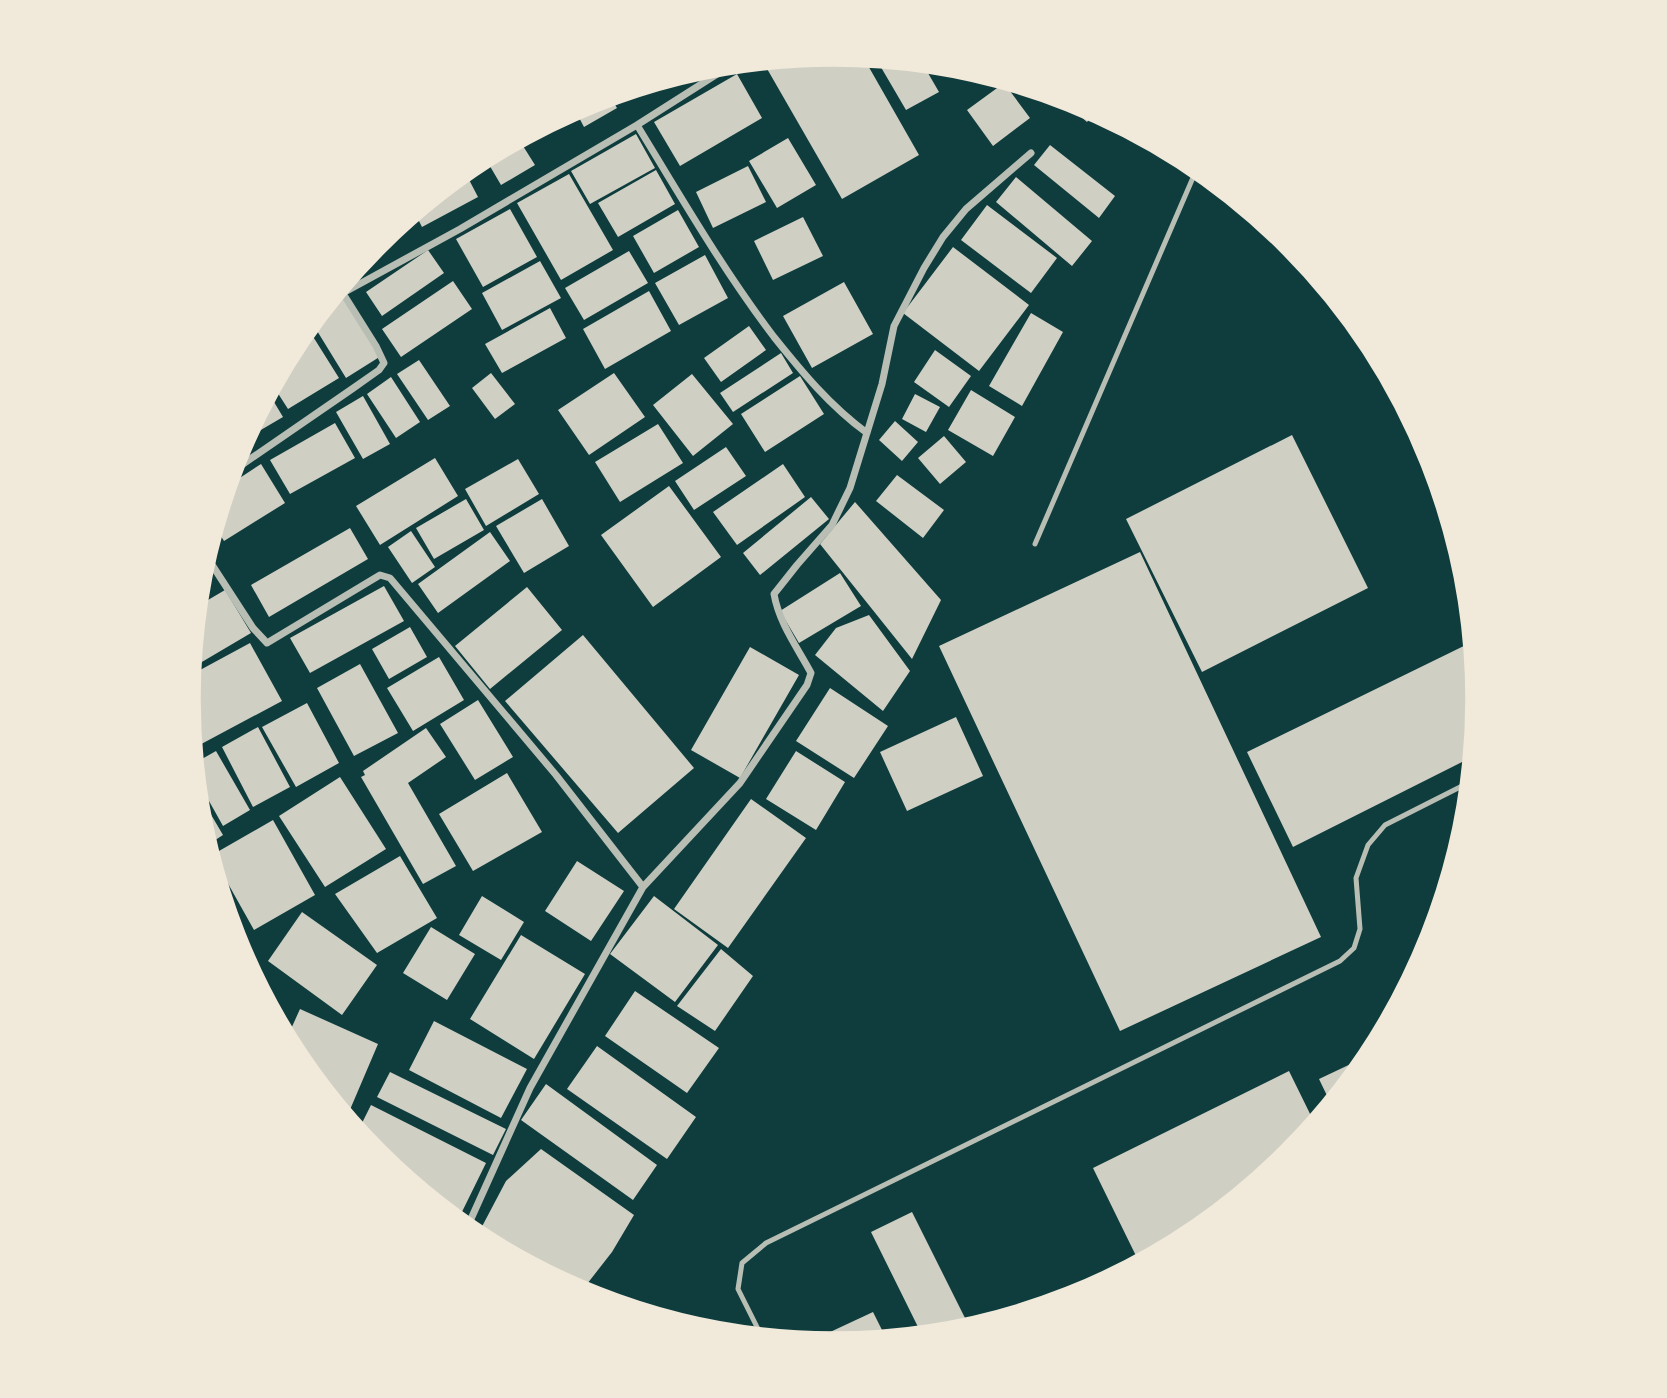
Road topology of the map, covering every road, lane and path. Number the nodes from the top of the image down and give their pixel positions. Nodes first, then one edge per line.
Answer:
1 (713, 76) edge
2 (637, 125) junction
3 (1031, 153) dead end
4 (1193, 177) edge
5 (356, 282) edge
6 (345, 296) edge
7 (867, 433) junction
8 (246, 462) edge
9 (1035, 544) dead end
10 (213, 567) edge
11 (1461, 786) edge
12 (643, 887) junction
13 (471, 1219) edge
14 (759, 1329) edge

1 - 2 street
2 - 5 street
2 - 7 street
3 - 7 street
4 - 9 lane
6 - 8 street
7 - 12 street
10 - 12 street
11 - 14 lane
12 - 13 street

